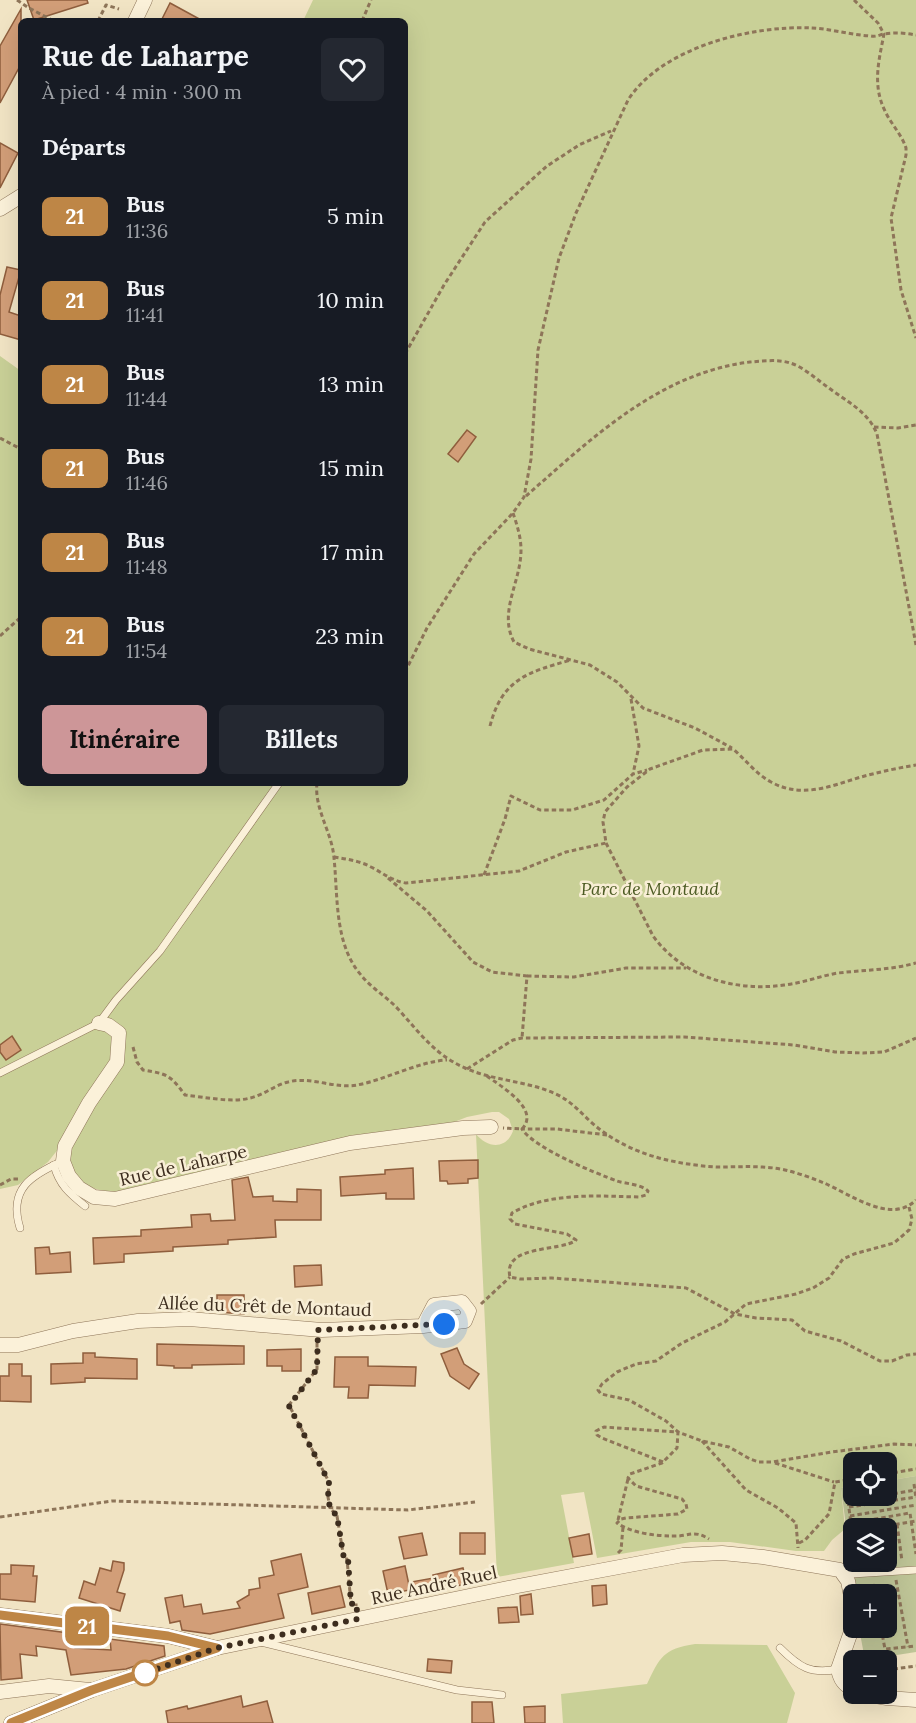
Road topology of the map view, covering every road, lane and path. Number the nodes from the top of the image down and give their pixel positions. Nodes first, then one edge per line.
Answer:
1 (17, 0) edge
2 (145, 0) edge
3 (371, 0) edge
4 (854, 0) edge
5 (119, 9) dead end
6 (49, 18) edge
7 (99, 18) edge
8 (136, 18) edge
9 (363, 18) edge
10 (884, 34) junction
11 (916, 35) edge
12 (613, 130) junction
13 (18, 198) edge
14 (0, 209) edge
15 (916, 338) edge
16 (408, 349) edge
17 (916, 425) edge
18 (874, 426) junction
19 (0, 438) edge
20 (18, 447) edge
21 (524, 497) junction
22 (513, 513) junction
23 (18, 620) edge
24 (0, 636) edge
25 (916, 645) edge
26 (573, 659) junction
27 (408, 666) edge
28 (631, 698) junction
29 (490, 726) dead end
30 (733, 749) junction
31 (916, 765) edge
32 (650, 769) junction
33 (633, 774) junction
34 (277, 786) edge
35 (317, 786) edge
36 (606, 843) junction
37 (334, 857) junction
38 (384, 875) junction
39 (484, 875) junction
40 (916, 963) edge
41 (689, 968) junction
42 (527, 976) junction
43 (99, 1023) junction
44 (522, 1038) junction
45 (916, 1038) edge
46 (132, 1042) dead end
47 (448, 1060) junction
48 (467, 1069) junction
49 (0, 1073) edge
50 (485, 1075) junction
51 (491, 1127) joint
52 (522, 1129) junction
53 (607, 1135) junction
54 (59, 1163) junction
55 (916, 1200) edge
56 (85, 1206) dead end
57 (909, 1207) junction
58 (20, 1228) dead end
59 (510, 1276) junction
60 (469, 1311) junction
61 (735, 1314) junction
62 (423, 1326) junction
63 (318, 1330) junction
64 (0, 1345) edge
65 (916, 1354) edge
66 (678, 1432) junction
67 (702, 1441) junction
68 (916, 1445) edge
69 (663, 1462) junction
70 (774, 1462) junction
71 (916, 1469) edge
72 (897, 1472) edge
73 (628, 1478) junction
74 (843, 1481) edge
75 (835, 1482) junction
76 (914, 1484) dead end
77 (916, 1490) edge
78 (897, 1493) edge
79 (916, 1498) edge
80 (475, 1502) dead end
81 (916, 1504) edge
82 (849, 1507) joint
83 (330, 1508) junction
84 (850, 1516) junction
85 (0, 1517) edge
86 (618, 1521) junction
87 (916, 1521) edge
88 (911, 1522) junction
89 (897, 1524) edge
90 (623, 1527) junction
91 (722, 1553) junction
92 (916, 1554) edge
93 (614, 1555) dead end
94 (840, 1570) junction
95 (916, 1570) edge
96 (843, 1571) edge
97 (897, 1571) edge
98 (845, 1572) edge
99 (885, 1572) edge
100 (896, 1572) edge
101 (849, 1584) edge
102 (0, 1615) edge
103 (358, 1619) junction
104 (849, 1638) edge
105 (883, 1638) edge
106 (256, 1640) junction
107 (916, 1646) edge
108 (908, 1647) junction
109 (217, 1648) junction
110 (780, 1648) dead end
111 (916, 1666) edge
112 (838, 1669) junction
113 (897, 1669) edge
114 (843, 1683) edge
115 (92, 1690) junction
116 (0, 1692) edge
117 (502, 1695) dead end
118 (897, 1699) edge
119 (916, 1700) edge
120 (11, 1723) edge

1 - 6 path
2 - 8 street
3 - 9 path
4 - 10 path
5 - 7 path
10 - 11 path
10 - 12 path
10 - 15 path
12 - 16 path
12 - 21 path
13 - 14 street
17 - 18 path
18 - 21 path
18 - 25 path
19 - 20 path
21 - 22 path
22 - 26 path
22 - 27 path
23 - 24 path
26 - 28 path
26 - 29 path
28 - 30 path
28 - 33 path
30 - 31 path
30 - 32 path
32 - 33 path
32 - 36 path
33 - 39 path
34 - 43 lane
35 - 37 path
36 - 39 path
36 - 41 path
37 - 38 path
37 - 47 path
38 - 39 path
38 - 42 path
40 - 41 path
41 - 42 path
42 - 44 path
43 - 49 lane
43 - 54 street
44 - 45 path
44 - 48 path
46 - 47 path
47 - 48 path
48 - 50 path
50 - 52 path
50 - 53 path
51 - 52 path
51 - 54 street, Rue de Laharpe
52 - 53 path
52 - 59 path
53 - 57 path
54 - 56 lane
54 - 58 lane
55 - 57 path
57 - 61 path
59 - 60 path
59 - 61 path
60 - 62 street, Allée du Crêt de Montaud
60 - 62 street
61 - 65 path
61 - 66 path
62 - 63 street, Allée du Crêt de Montaud
63 - 64 street, Allée du Crêt de Montaud
63 - 83 path
66 - 67 path
66 - 69 path
66 - 69 path
67 - 70 path
67 - 75 path
68 - 70 path
69 - 73 path
70 - 75 path
71 - 72 path
73 - 86 path
73 - 86 path
74 - 75 path
76 - 77 path
77 - 78 path
77 - 79 path
79 - 82 path
80 - 83 path
81 - 84 path
82 - 84 path
83 - 85 path
83 - 103 path
84 - 88 path
86 - 90 path
87 - 88 path
88 - 89 path
88 - 92 path
90 - 91 path
90 - 93 path
91 - 94 street, Rue André Ruel
91 - 103 street, Rue André Ruel
94 - 96 lane
94 - 101 street
95 - 97 lane
98 - 99 lane
100 - 108 path
102 - 109 street
103 - 106 street, Rue André Ruel
104 - 112 street
105 - 108 path
106 - 109 street, Rue André Ruel
106 - 117 lane
107 - 108 path
109 - 115 street, Rue André Ruel
110 - 112 lane
111 - 113 path
112 - 114 street
115 - 116 street
115 - 120 street, Rue André Ruel
118 - 119 street

